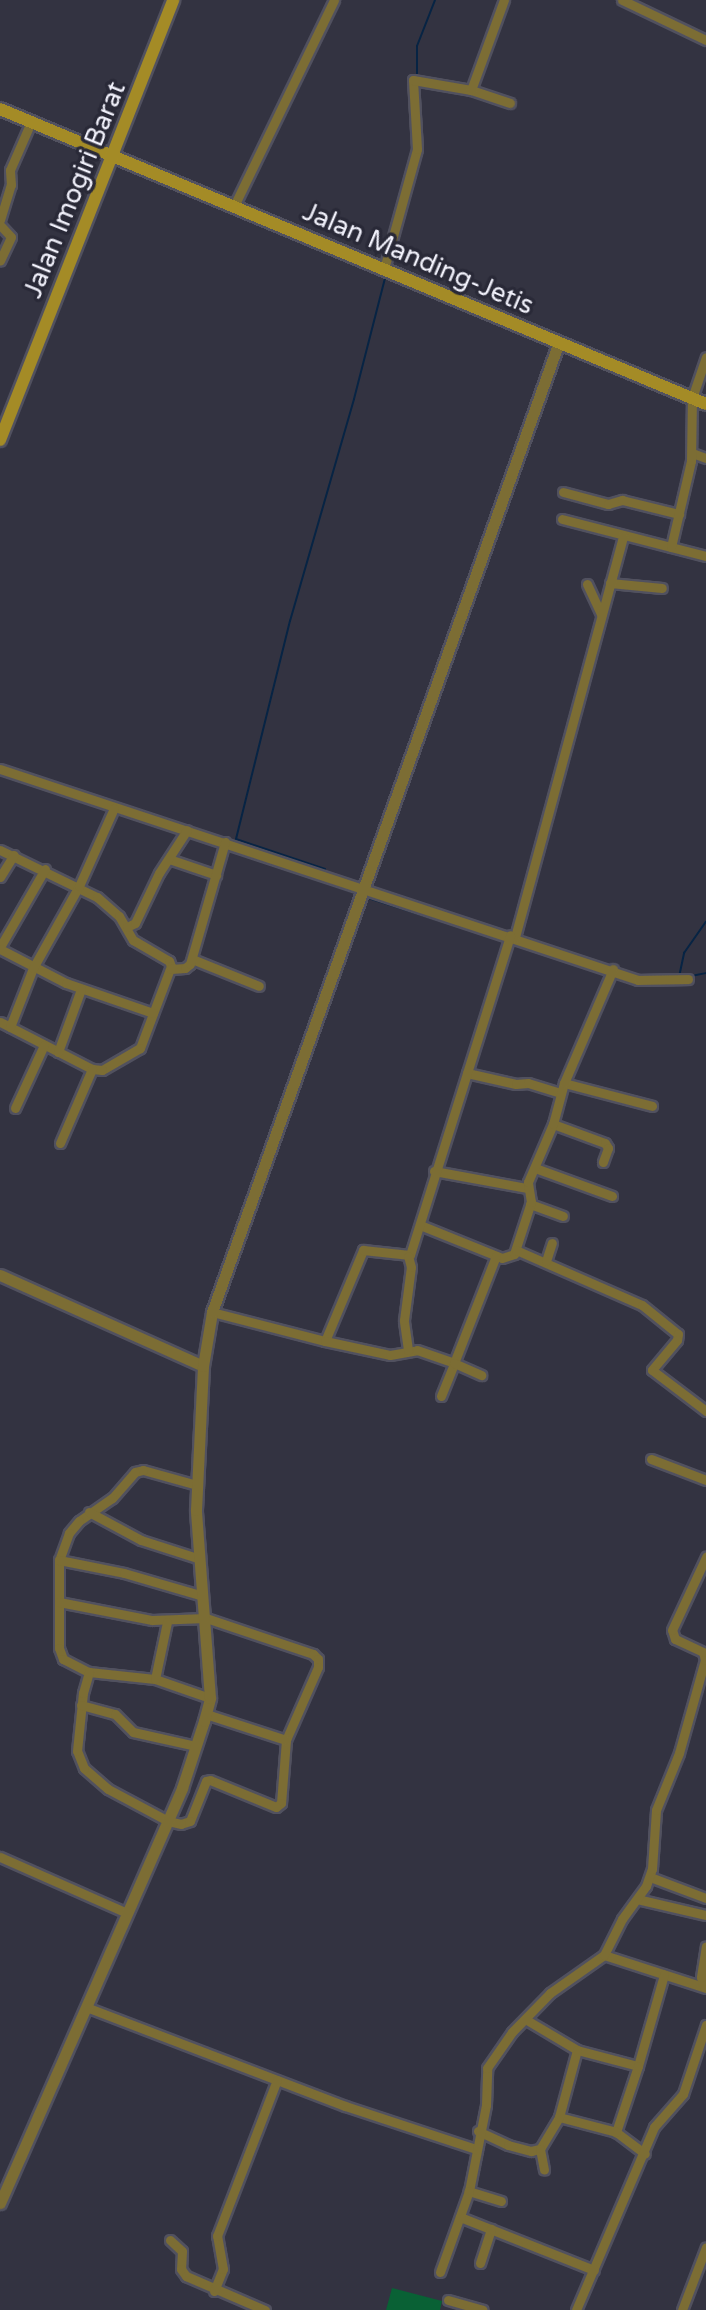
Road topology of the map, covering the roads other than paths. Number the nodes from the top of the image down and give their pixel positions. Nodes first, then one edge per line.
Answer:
1 (173, 0) edge
2 (334, 0) edge
3 (504, 0) edge
4 (622, 0) edge
5 (706, 40) edge
6 (471, 90) junction
7 (510, 103) dead end
8 (0, 109) edge
9 (31, 122) junction
10 (112, 156) junction
11 (5, 171) edge
12 (234, 206) junction
13 (0, 222) edge
14 (0, 261) edge
15 (386, 270) junction
16 (559, 342) junction
17 (706, 357) edge
18 (703, 373) edge
19 (692, 398) junction
20 (706, 404) edge
21 (3, 426) edge
22 (0, 440) edge
23 (692, 453) junction
24 (706, 458) edge
25 (563, 492) dead end
26 (679, 514) junction
27 (562, 519) dead end
28 (623, 536) junction
29 (671, 547) junction
30 (706, 556) edge
31 (610, 583) junction
32 (587, 584) dead end
33 (662, 588) dead end
34 (601, 615) junction
35 (0, 769) edge
36 (113, 813) junction
37 (186, 835) junction
38 (223, 848) junction
39 (0, 850) edge
40 (14, 855) junction
41 (169, 859) junction
42 (45, 869) junction
43 (216, 875) junction
44 (0, 877) edge
45 (79, 886) junction
46 (361, 895) junction
47 (127, 927) junction
48 (510, 939) junction
49 (0, 948) edge
50 (192, 959) junction
51 (33, 968) junction
52 (171, 969) junction
53 (612, 973) junction
54 (688, 979) dead end
55 (259, 986) dead end
56 (81, 989) junction
57 (153, 1013) junction
58 (5, 1025) edge
59 (44, 1045) junction
60 (58, 1052) junction
61 (92, 1069) junction
62 (467, 1073) junction
63 (563, 1088) junction
64 (652, 1106) dead end
65 (15, 1108) dead end
66 (553, 1124) junction
67 (60, 1143) dead end
68 (603, 1162) dead end
69 (535, 1168) junction
70 (434, 1171) junction
71 (527, 1188) junction
72 (612, 1196) dead end
73 (530, 1204) junction
74 (563, 1216) dead end
75 (420, 1225) junction
76 (552, 1243) dead end
77 (516, 1250) junction
78 (408, 1256) junction
79 (496, 1256) junction
80 (546, 1261) junction
81 (0, 1275) edge
82 (212, 1312) junction
83 (325, 1341) junction
84 (408, 1350) junction
85 (454, 1363) junction
86 (203, 1366) junction
87 (481, 1375) dead end
88 (441, 1396) dead end
89 (706, 1411) edge
90 (651, 1459) dead end
91 (706, 1480) edge
92 (197, 1485) junction
93 (89, 1512) junction
94 (706, 1557) edge
95 (197, 1558) junction
96 (59, 1560) junction
97 (203, 1596) junction
98 (59, 1602) junction
99 (206, 1618) junction
100 (167, 1622) junction
101 (89, 1672) junction
102 (155, 1679) junction
103 (210, 1698) junction
104 (81, 1705) junction
105 (206, 1714) junction
106 (286, 1740) junction
107 (196, 1746) junction
108 (168, 1821) junction
109 (0, 1857) edge
110 (650, 1877) junction
111 (706, 1898) edge
112 (637, 1899) junction
113 (127, 1913) junction
114 (706, 1915) edge
115 (706, 1946) edge
116 (604, 1955) junction
117 (664, 1975) junction
118 (705, 1987) edge
119 (86, 2007) junction
120 (525, 2019) junction
121 (706, 2025) edge
122 (577, 2050) junction
123 (638, 2066) junction
124 (277, 2080) junction
125 (559, 2117) junction
126 (478, 2131) junction
127 (616, 2132) junction
128 (476, 2149) junction
129 (540, 2149) junction
130 (645, 2154) junction
131 (544, 2170) dead end
132 (469, 2191) junction
133 (501, 2201) dead end
134 (0, 2203) edge
135 (460, 2217) junction
136 (491, 2229) junction
137 (170, 2240) dead end
138 (706, 2247) edge
139 (480, 2263) dead end
140 (594, 2270) junction
141 (440, 2272) dead end
142 (214, 2291) junction
143 (448, 2300) dead end
144 (265, 2310) edge
145 (483, 2310) edge
146 (576, 2310) edge
147 (682, 2310) edge

1 - 10 main road, Jalan Imogiri Barat
2 - 12 street
3 - 6 street
4 - 5 street
6 - 7 street
6 - 15 street
8 - 9 main road, Jalan Manding-Jetis
9 - 10 main road, Jalan Manding-Jetis
9 - 11 street
10 - 12 main road, Jalan Manding-Jetis
10 - 21 main road, Jalan Imogiri Barat
11 - 13 street
12 - 15 main road, Jalan Manding-Jetis
13 - 14 street
15 - 16 main road, Jalan Manding-Jetis
16 - 19 main road, Jalan Manding-Jetis
16 - 46 street
17 - 18 street
18 - 19 street
19 - 20 main road, Jalan Manding-Jetis
19 - 23 street
21 - 22 main road, Jalan Imogiri Barat
23 - 24 street
23 - 26 street
25 - 26 street
26 - 29 street
27 - 28 street
28 - 29 street
28 - 31 street
29 - 30 street
31 - 33 street
31 - 34 street
32 - 34 street
34 - 48 street
35 - 36 street
36 - 37 street
36 - 45 street
37 - 38 street
37 - 41 street
38 - 43 street
38 - 46 street
39 - 40 street
40 - 42 street
40 - 44 street
41 - 43 street
41 - 47 street
42 - 45 street
42 - 49 street
43 - 50 street
45 - 47 street
45 - 51 street
46 - 48 street
46 - 82 street
47 - 52 street
48 - 53 street
48 - 62 street
49 - 51 street
50 - 52 street
50 - 55 street
51 - 56 street
51 - 58 street
52 - 57 street
53 - 54 street
53 - 63 street
56 - 57 street
56 - 60 street
57 - 61 street
58 - 59 street
59 - 60 street
59 - 65 street
60 - 61 street
61 - 67 street
62 - 63 street
62 - 70 street
63 - 64 street
63 - 66 street
66 - 68 street
66 - 69 street
69 - 71 street
69 - 72 street
70 - 71 street
70 - 75 street
71 - 73 street
73 - 74 street
73 - 77 street
75 - 78 street
75 - 79 street
76 - 80 street
77 - 79 street
77 - 80 street
78 - 83 street
78 - 84 street
79 - 85 street
80 - 89 street
81 - 86 street
82 - 83 street
82 - 86 street
83 - 84 street
84 - 85 street
85 - 87 street
85 - 88 street
86 - 92 street
90 - 91 street
92 - 93 street
92 - 95 street
93 - 95 street
93 - 96 street
94 - 110 street
95 - 97 street
96 - 97 street
96 - 98 street
97 - 99 street
98 - 100 street
98 - 101 street
99 - 100 street
99 - 103 street
99 - 106 street
100 - 102 street
101 - 102 street
101 - 104 street
102 - 103 street
103 - 105 street
104 - 107 street
104 - 108 street
105 - 106 street
105 - 107 street
106 - 108 street
107 - 108 street
108 - 113 street
109 - 113 street
110 - 111 street
110 - 112 street
112 - 114 street
112 - 116 street
113 - 119 street
115 - 118 street
116 - 117 street
116 - 120 street
117 - 118 street
117 - 123 street
119 - 124 street
119 - 134 street
120 - 122 street
120 - 126 street
121 - 130 street
122 - 123 street
122 - 125 street
123 - 127 street
124 - 128 street
124 - 142 street
125 - 127 street
125 - 129 street
126 - 128 street
126 - 129 street
127 - 130 street
128 - 132 street
129 - 131 street
130 - 140 street
132 - 133 street
132 - 135 street
135 - 136 street
135 - 141 street
136 - 139 street
136 - 140 street
137 - 142 street
138 - 147 street
140 - 146 street
142 - 144 street
143 - 145 street

